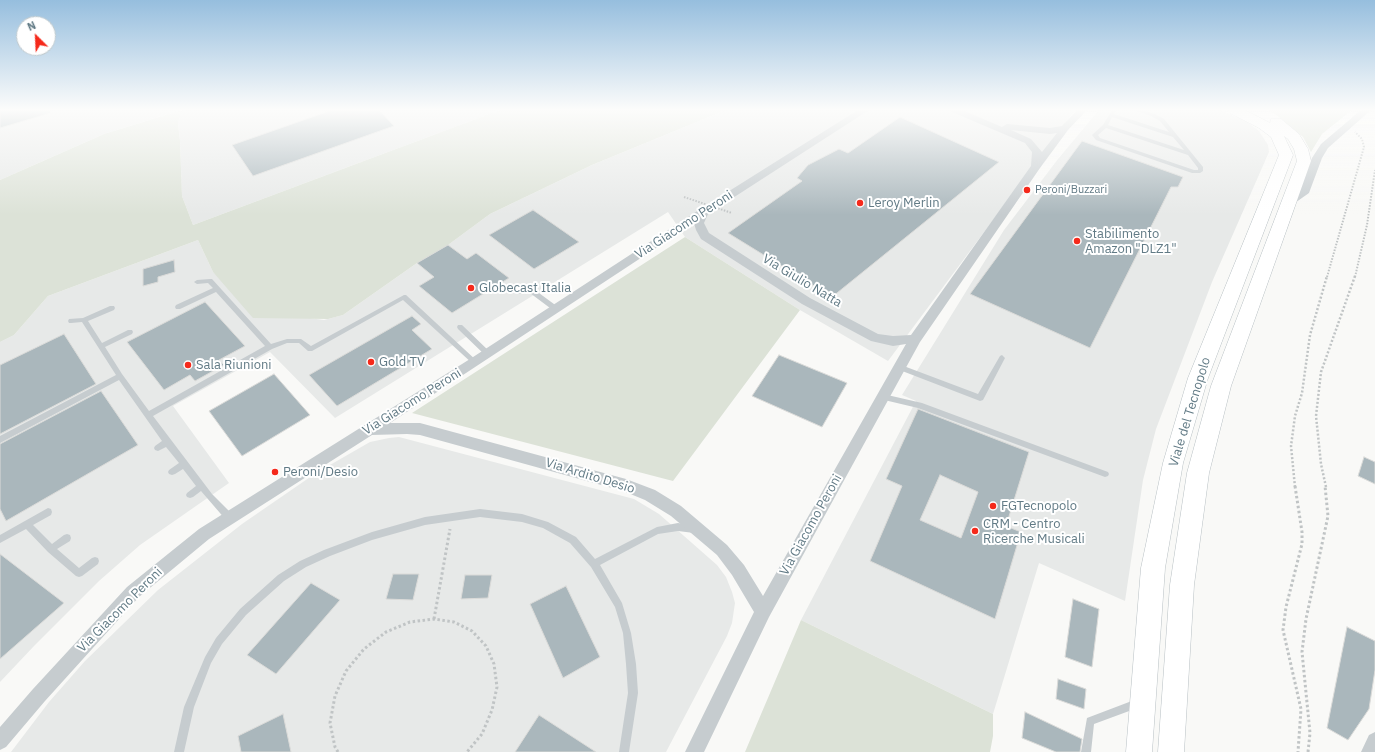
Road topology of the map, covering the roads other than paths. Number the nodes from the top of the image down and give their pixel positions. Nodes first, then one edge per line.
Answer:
1 (809, 145) edge
2 (1031, 145) edge
3 (1052, 145) edge
4 (1113, 145) edge
5 (1163, 145) edge
6 (1183, 145) edge
7 (1282, 145) edge
8 (1299, 145) edge
9 (1325, 145) edge
10 (1190, 154) junction
11 (1036, 166) junction
12 (1288, 203) junction
13 (703, 212) junction
14 (197, 282) dead end
15 (217, 289) junction
16 (519, 292) dead end
17 (178, 307) dead end
18 (112, 308) dead end
19 (556, 309) junction
20 (84, 320) junction
21 (71, 321) dead end
22 (460, 327) dead end
23 (130, 332) dead end
24 (915, 339) junction
25 (101, 346) junction
26 (270, 347) junction
27 (488, 354) junction
28 (1002, 358) dead end
29 (476, 362) junction
30 (899, 367) junction
31 (120, 376) junction
32 (883, 396) junction
33 (148, 415) junction
34 (369, 429) junction
35 (0, 440) edge
36 (167, 442) junction
37 (158, 448) dead end
38 (184, 464) junction
39 (172, 472) dead end
40 (1105, 474) dead end
41 (202, 486) junction
42 (190, 494) dead end
43 (48, 512) dead end
44 (229, 517) junction
45 (27, 524) junction
46 (700, 530) junction
47 (67, 538) dead end
48 (0, 540) edge
49 (51, 549) junction
50 (95, 561) dead end
51 (594, 564) junction
52 (763, 611) junction
53 (1143, 702) junction
54 (0, 741) edge
55 (1375, 741) edge
56 (179, 752) edge
57 (624, 752) edge
58 (694, 752) edge
59 (1086, 752) edge
60 (1139, 752) edge
61 (1171, 752) edge
62 (1370, 752) edge

1 - 13 street, Via Giacomo Peroni
2 - 11 street
3 - 11 street, Via Giacomo Peroni
4 - 10 lane
5 - 10 lane
6 - 10 lane
7 - 53 main road, Viale del Tecnopolo
8 - 12 main road, Viale del Tecnopolo
9 - 12 street
11 - 24 street, Via Giacomo Peroni
12 - 61 main road, Viale del Tecnopolo
13 - 19 street, Via Giacomo Peroni
13 - 24 street, Via Giulio Natta
14 - 15 lane
15 - 17 lane
15 - 26 lane
16 - 19 lane
18 - 20 lane
19 - 27 street, Via Giacomo Peroni
20 - 21 lane
20 - 25 lane
22 - 27 lane
23 - 25 lane
24 - 30 street, Via Giacomo Peroni
25 - 31 lane
26 - 29 lane
26 - 33 lane
27 - 29 street, Via Giacomo Peroni
28 - 30 lane
29 - 34 street, Via Giacomo Peroni
30 - 32 street, Via Giacomo Peroni
31 - 33 lane
31 - 35 lane
32 - 40 lane
32 - 52 street, Via Giacomo Peroni
33 - 36 lane
34 - 44 street, Via Giacomo Peroni
34 - 46 street, Via Ardito Desio
36 - 37 lane
36 - 38 lane
38 - 39 lane
38 - 41 lane
41 - 42 lane
41 - 44 lane
43 - 45 lane
44 - 54 street, Via Giacomo Peroni
45 - 48 lane
45 - 49 lane
46 - 51 lane
46 - 52 street, Via Ardito Desio
47 - 49 lane
49 - 50 lane
51 - 56 lane
51 - 57 lane
52 - 58 street, Via Giacomo Peroni
53 - 59 lane
53 - 60 main road, Viale del Tecnopolo
55 - 62 street

